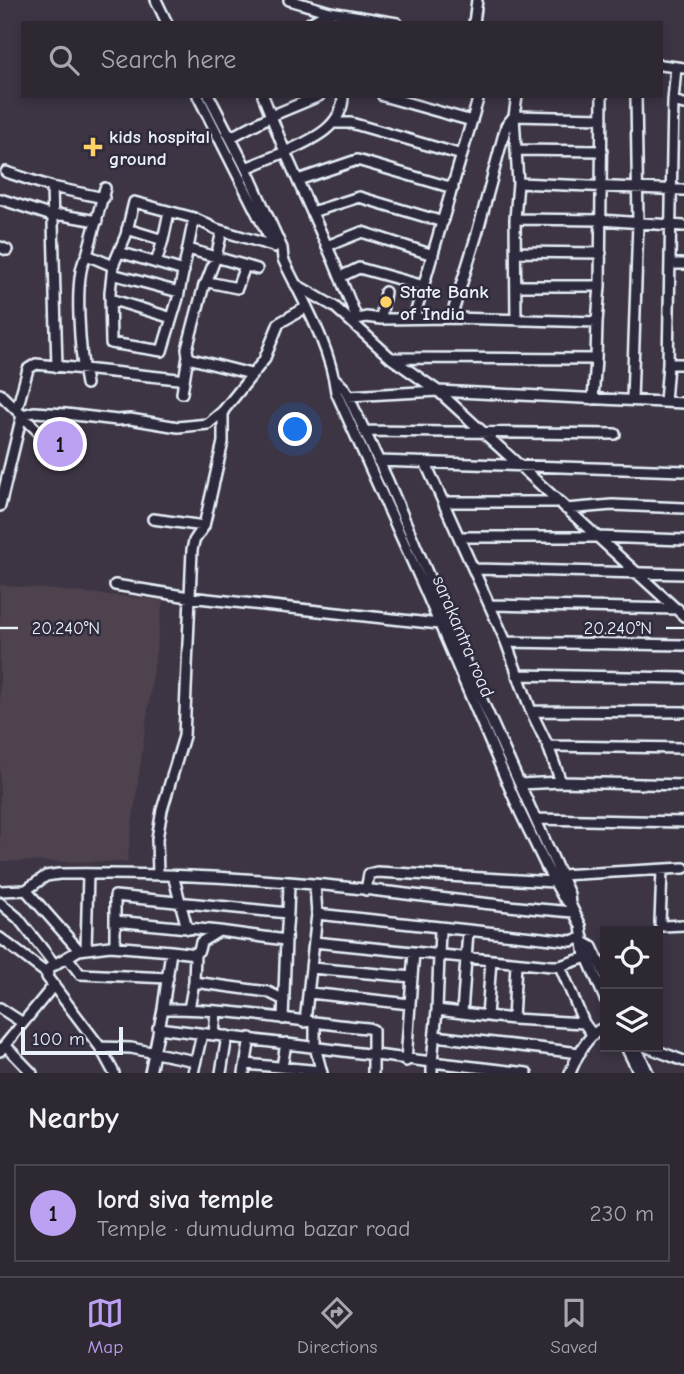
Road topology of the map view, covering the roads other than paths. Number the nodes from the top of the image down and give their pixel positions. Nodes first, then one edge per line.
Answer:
1 (156, 0) edge
2 (289, 0) edge
3 (477, 0) edge
4 (330, 12) junction
5 (166, 21) edge
6 (314, 21) edge
7 (374, 21) edge
8 (474, 21) edge
9 (680, 68) edge
10 (199, 98) edge
11 (210, 98) edge
12 (264, 98) edge
13 (313, 98) edge
14 (343, 98) edge
15 (390, 98) edge
16 (478, 98) edge
17 (517, 98) edge
18 (602, 98) edge
19 (636, 98) edge
20 (673, 101) junction
21 (684, 104) edge
22 (271, 116) junction
23 (514, 116) junction
24 (602, 118) junction
25 (472, 121) junction
26 (333, 123) junction
27 (230, 136) junction
28 (517, 150) junction
29 (602, 151) junction
30 (285, 152) junction
31 (462, 155) junction
32 (246, 168) junction
33 (6, 172) dead end
34 (298, 180) junction
35 (517, 183) junction
36 (602, 186) junction
37 (52, 187) junction
38 (453, 188) junction
39 (637, 188) junction
40 (672, 190) junction
41 (684, 190) edge
42 (0, 199) edge
43 (169, 212) junction
44 (312, 212) junction
45 (52, 216) junction
46 (194, 218) junction
47 (515, 219) junction
48 (601, 220) junction
49 (97, 221) junction
50 (443, 222) junction
51 (638, 223) junction
52 (671, 226) junction
53 (684, 226) edge
54 (127, 229) junction
55 (222, 231) junction
56 (163, 240) junction
57 (273, 246) junction
58 (327, 246) junction
59 (188, 249) junction
60 (119, 252) junction
61 (516, 252) junction
62 (601, 253) junction
63 (87, 255) junction
64 (433, 255) junction
65 (216, 257) junction
66 (284, 259) junction
67 (156, 263) junction
68 (670, 264) junction
69 (684, 264) edge
70 (245, 266) junction
71 (113, 270) junction
72 (257, 270) dead end
73 (184, 271) junction
74 (340, 277) junction
75 (206, 283) junction
76 (295, 284) junction
77 (424, 286) junction
78 (517, 286) junction
79 (600, 286) junction
80 (179, 292) junction
81 (385, 292) dead end
82 (110, 299) junction
83 (307, 307) junction
84 (172, 318) junction
85 (381, 318) junction
86 (414, 318) junction
87 (451, 318) junction
88 (355, 320) junction
89 (516, 320) junction
90 (597, 322) junction
91 (188, 356) junction
92 (391, 358) junction
93 (596, 359) junction
94 (668, 364) junction
95 (684, 364) edge
96 (57, 367) junction
97 (83, 370) junction
98 (251, 374) junction
99 (334, 378) junction
100 (178, 379) dead end
101 (86, 384) dead end
102 (438, 391) junction
103 (182, 393) dead end
104 (0, 394) edge
105 (348, 396) junction
106 (593, 399) junction
107 (632, 400) junction
108 (665, 402) junction
109 (684, 402) edge
110 (223, 411) junction
111 (20, 412) junction
112 (365, 431) junction
113 (482, 431) junction
114 (615, 434) dead end
115 (60, 449) dead end
116 (379, 461) junction
117 (426, 464) junction
118 (522, 467) junction
119 (684, 471) edge
120 (443, 502) junction
121 (0, 506) edge
122 (562, 506) junction
123 (684, 508) edge
124 (153, 519) dead end
125 (204, 526) junction
126 (459, 537) junction
127 (598, 537) junction
128 (684, 540) edge
129 (474, 569) junction
130 (636, 572) junction
131 (684, 574) edge
132 (115, 585) dead end
133 (189, 597) junction
134 (490, 606) junction
135 (682, 611) edge
136 (439, 624) junction
137 (506, 642) junction
138 (684, 645) edge
139 (517, 675) junction
140 (684, 678) edge
141 (531, 711) junction
142 (684, 712) edge
143 (548, 746) junction
144 (684, 747) edge
145 (561, 782) junction
146 (520, 785) junction
147 (684, 785) edge
148 (536, 819) junction
149 (684, 822) edge
150 (684, 869) edge
151 (662, 870) junction
152 (88, 874) junction
153 (158, 874) junction
154 (173, 875) junction
155 (557, 878) junction
156 (289, 883) junction
157 (315, 885) junction
158 (26, 890) junction
159 (366, 890) junction
160 (0, 891) edge
161 (181, 901) junction
162 (0, 903) edge
163 (572, 908) junction
164 (288, 912) junction
165 (317, 914) junction
166 (115, 921) junction
167 (684, 925) edge
168 (187, 928) junction
169 (440, 929) junction
170 (219, 931) junction
171 (468, 932) junction
172 (0, 938) edge
173 (286, 940) junction
174 (584, 940) junction
175 (314, 942) junction
176 (201, 943) junction
177 (115, 946) junction
178 (82, 950) junction
179 (171, 951) junction
180 (414, 953) junction
181 (195, 954) junction
182 (439, 955) junction
183 (592, 956) junction
184 (67, 957) junction
185 (466, 957) junction
186 (491, 960) junction
187 (516, 964) junction
188 (55, 965) junction
189 (560, 966) junction
190 (312, 968) junction
191 (600, 968) edge
192 (46, 973) junction
193 (412, 977) junction
194 (168, 978) junction
195 (194, 982) junction
196 (54, 985) junction
197 (602, 989) edge
198 (310, 993) junction
199 (284, 1000) junction
200 (410, 1004) junction
201 (0, 1008) edge
202 (163, 1009) junction
203 (189, 1009) junction
204 (216, 1010) junction
205 (437, 1010) junction
206 (462, 1013) junction
207 (487, 1016) junction
208 (283, 1019) junction
209 (513, 1019) junction
210 (23, 1023) junction
211 (310, 1023) junction
212 (584, 1023) junction
213 (158, 1028) junction
214 (600, 1030) edge
215 (202, 1034) junction
216 (592, 1034) junction
217 (214, 1035) junction
218 (227, 1035) junction
219 (435, 1035) junction
220 (250, 1038) junction
221 (286, 1043) junction
222 (100, 1047) junction
223 (315, 1047) junction
224 (3, 1049) edge
225 (155, 1052) junction
226 (628, 1052) edge
227 (638, 1052) edge
228 (661, 1052) edge
229 (580, 1053) junction
230 (374, 1056) junction
231 (406, 1060) junction
232 (684, 1060) edge
233 (195, 1061) junction
234 (432, 1062) junction
235 (282, 1067) junction
236 (245, 1069) edge
237 (321, 1072) edge
238 (32, 1073) edge
239 (114, 1073) edge
240 (150, 1073) edge
241 (193, 1073) edge
242 (221, 1073) edge
243 (373, 1073) edge
244 (432, 1073) edge
245 (527, 1073) edge
246 (570, 1073) edge
247 (639, 1073) edge
248 (648, 1073) edge

1 - 5 street
2 - 4 street
3 - 8 street
4 - 6 street
4 - 7 street
9 - 20 street
10 - 57 street
11 - 27 street
12 - 22 street
13 - 22 street
14 - 26 street
15 - 25 street
16 - 25 street
17 - 23 street
18 - 24 street
19 - 39 street
20 - 21 street
20 - 40 street
22 - 27 street
22 - 30 street
23 - 24 street
23 - 28 street
23 - 87 street
24 - 29 street
25 - 31 street
26 - 30 street
26 - 31 street
27 - 32 street
28 - 29 street
28 - 35 street
29 - 36 street
30 - 32 street
30 - 34 street
31 - 38 street
32 - 66 street
33 - 37 street
34 - 38 street
34 - 44 street
35 - 36 street
35 - 47 street
36 - 39 street
36 - 48 street
37 - 45 street
37 - 49 street
38 - 50 street
39 - 40 street
39 - 51 street
40 - 41 street
40 - 52 street
42 - 45 street
43 - 46 street
43 - 54 street
43 - 56 street
44 - 50 street
44 - 58 street
45 - 49 street
45 - 96 street
46 - 55 street
46 - 59 street
47 - 48 street
47 - 61 street
48 - 51 street
48 - 62 street
49 - 63 street
50 - 64 street
51 - 52 street
51 - 107 street
52 - 53 street
52 - 68 street
54 - 56 street
54 - 60 street
55 - 57 street
55 - 65 street
56 - 67 street
57 - 66 street
58 - 64 street
58 - 74 street
59 - 65 street
59 - 73 street
60 - 67 street
60 - 71 street
61 - 62 street
61 - 78 street
62 - 79 street
63 - 71 street
63 - 97 street
64 - 77 street
65 - 70 street
65 - 75 street
66 - 76 street, sarakantra road
67 - 73 street
68 - 69 street
68 - 94 street
70 - 72 street
70 - 75 street
71 - 80 street
71 - 82 street
73 - 80 street
74 - 77 street
74 - 88 street
75 - 91 street
76 - 83 street, sarakantra road
76 - 88 street
77 - 86 street
78 - 79 street
78 - 89 street
79 - 90 street
80 - 84 street
81 - 85 street
82 - 84 street
82 - 84 street
83 - 98 street
83 - 99 street, sarakantra road
85 - 86 street
85 - 88 street
86 - 87 street
87 - 89 street
88 - 92 street
89 - 90 street
90 - 93 street
91 - 98 street
91 - 103 street
92 - 93 street
92 - 102 street
93 - 106 street
94 - 95 street
94 - 108 street
96 - 97 street
96 - 111 street
97 - 100 street
97 - 101 street
98 - 110 street
99 - 105 street, sarakantra road
99 - 136 street, sarakantra road
102 - 105 street
102 - 106 street
102 - 113 street
104 - 111 street
105 - 112 street, sarakantra road
106 - 107 street
107 - 108 street
108 - 109 street
110 - 111 street
110 - 125 street
111 - 115 street
111 - 121 street
112 - 113 street
112 - 116 street, sarakantra road
113 - 114 street
113 - 118 street
116 - 117 street
116 - 146 street, sarakantra road
117 - 118 street
117 - 120 street
118 - 119 street
118 - 122 street
120 - 122 street
120 - 126 street
122 - 123 street
122 - 127 street
124 - 125 street
125 - 133 street
126 - 127 street
126 - 129 street
127 - 128 street
127 - 130 street
129 - 130 street
129 - 134 street
130 - 131 street
130 - 135 street
132 - 133 street
133 - 136 street
133 - 153 street
134 - 135 street
134 - 137 street
136 - 155 street, sarakantra road
137 - 138 street
137 - 139 street
139 - 140 street
139 - 141 street
141 - 142 street
141 - 143 street
143 - 144 street
143 - 145 street
145 - 146 street
145 - 147 street
146 - 148 street, sarakantra road
148 - 149 street
148 - 155 street, sarakantra road
150 - 151 street
151 - 155 street
151 - 167 street
152 - 153 street
152 - 158 street
152 - 178 street
153 - 154 street
154 - 156 street
154 - 161 street
155 - 159 street
155 - 163 street, sarakantra road
156 - 157 street
156 - 164 street
157 - 159 street
157 - 165 street
158 - 160 street
158 - 178 street
159 - 163 street
161 - 164 street
161 - 166 street
161 - 168 street
162 - 188 street
163 - 174 street, sarakantra road
164 - 173 street
165 - 169 street
165 - 175 street
166 - 168 street
166 - 177 street
168 - 170 street
168 - 176 street
169 - 171 street
169 - 182 street
170 - 173 street
170 - 176 street
171 - 174 street
171 - 185 street
172 - 192 street
173 - 199 street
174 - 183 street, sarakantra road
175 - 180 street
175 - 190 street
176 - 181 street
177 - 178 street
177 - 179 street
178 - 184 street
179 - 181 street
179 - 194 street
180 - 182 street
180 - 193 street
181 - 195 street
182 - 185 street
182 - 205 street
183 - 189 street
183 - 191 street
183 - 197 street
184 - 188 street
184 - 194 street
185 - 186 street
185 - 206 street
186 - 187 street
186 - 207 street
187 - 189 street
187 - 209 street
188 - 192 street
189 - 212 street
190 - 193 street
190 - 198 street
192 - 196 street
193 - 200 street
194 - 202 street
195 - 199 street
195 - 203 street
196 - 210 street
196 - 222 street
198 - 200 street
198 - 211 street
199 - 208 street
200 - 231 street
201 - 210 street
202 - 203 street
202 - 213 street
203 - 204 street
204 - 208 street
204 - 217 street
205 - 206 street
205 - 219 street
206 - 207 street
207 - 209 street
208 - 211 street
209 - 212 street
210 - 224 street
211 - 223 street
211 - 230 street
212 - 216 street
213 - 215 street
213 - 225 street
214 - 216 street
215 - 217 street
215 - 233 street
216 - 229 street
217 - 218 street
218 - 220 street
218 - 242 street
219 - 229 street
219 - 234 street
220 - 221 street
220 - 236 street
221 - 223 street
221 - 235 street
222 - 225 street
222 - 239 street
223 - 230 street
223 - 237 street
224 - 238 street
225 - 233 street
225 - 240 street
226 - 247 street
227 - 248 street
228 - 232 street
229 - 246 street
230 - 231 street
230 - 243 street
231 - 234 street
233 - 241 street
234 - 244 street
234 - 245 street
235 - 236 street
235 - 237 street

